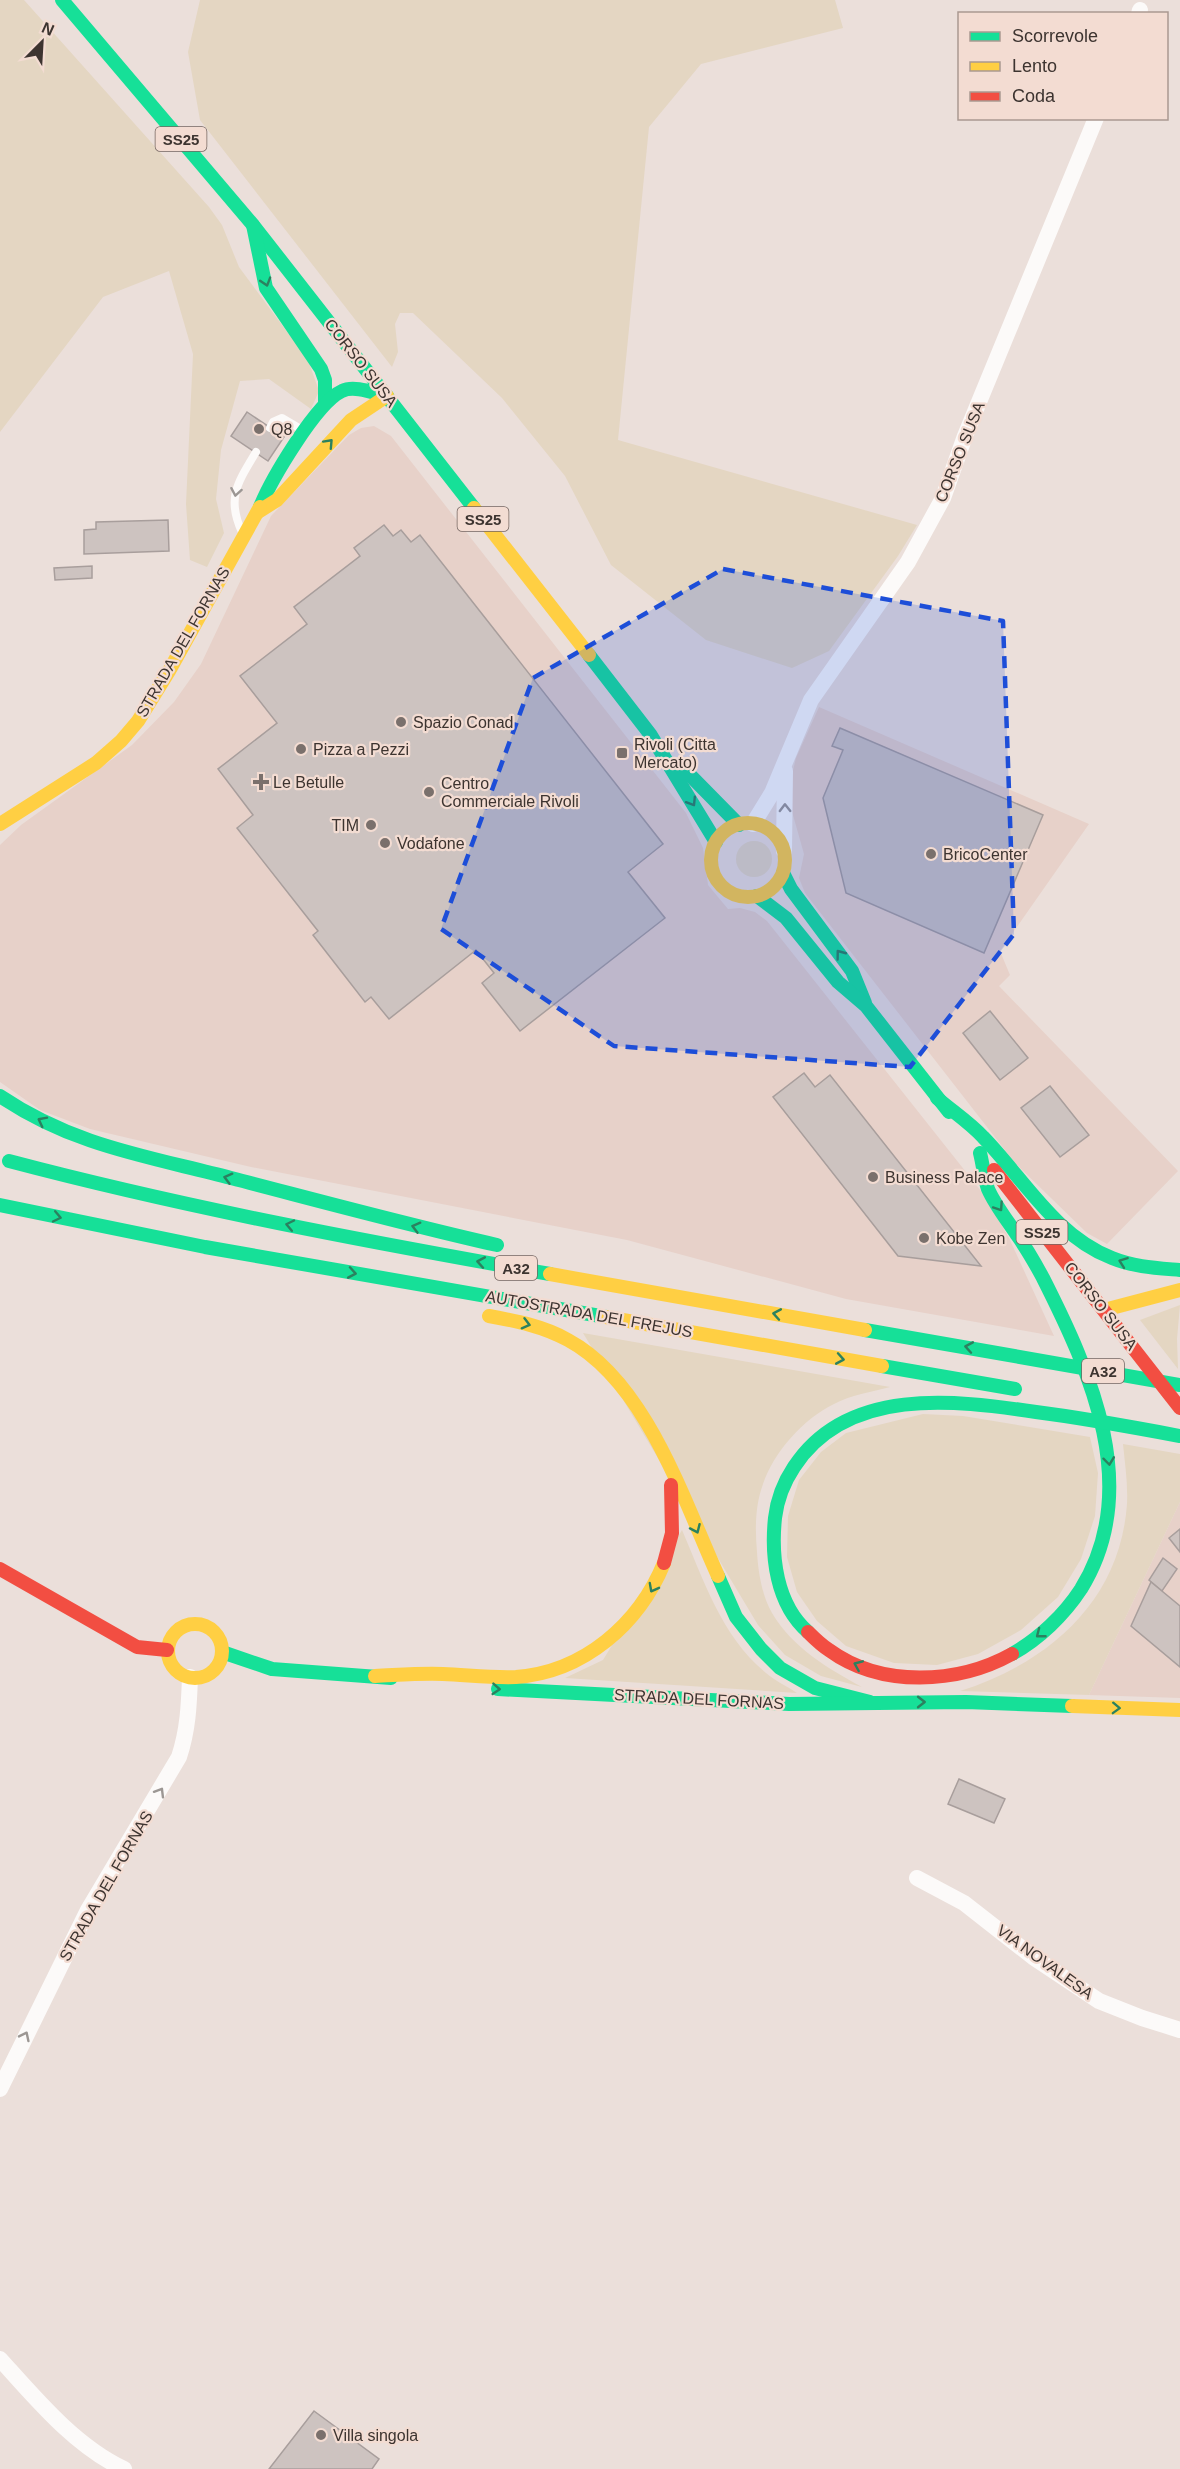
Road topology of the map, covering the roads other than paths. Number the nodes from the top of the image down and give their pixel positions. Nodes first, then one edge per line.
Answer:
1 (62, 0) edge
2 (1095, 120) edge
3 (253, 225) junction
4 (387, 396) junction
5 (325, 403) junction
6 (270, 428) dead end
7 (307, 439) junction
8 (255, 452) dead end
9 (297, 462) dead end
10 (281, 495) junction
11 (257, 513) junction
12 (244, 535) junction
13 (650, 734) junction
14 (785, 765) junction
15 (746, 825) junction
16 (3, 826) edge
17 (716, 842) junction
18 (784, 851) junction
19 (783, 873) junction
20 (758, 896) junction
21 (866, 1006) junction
22 (0, 1096) edge
23 (937, 1098) junction
24 (980, 1153) junction
25 (9, 1161) dead end
26 (0, 1205) edge
27 (205, 1247) junction
28 (510, 1248) dead end
29 (553, 1259) dead end
30 (259, 1270) dead end
31 (1180, 1270) edge
32 (612, 1286) junction
33 (1180, 1290) edge
34 (1104, 1311) junction
35 (473, 1312) dead end
36 (1180, 1385) edge
37 (1030, 1392) dead end
38 (1076, 1400) dead end
39 (1111, 1406) dead end
40 (1176, 1414) edge
41 (1180, 1436) edge
42 (670, 1470) junction
43 (0, 1569) edge
44 (167, 1650) junction
45 (222, 1652) junction
46 (375, 1676) junction
47 (190, 1677) junction
48 (870, 1702) junction
49 (1180, 1710) edge
50 (917, 1878) dead end
51 (1180, 2030) edge
52 (0, 2089) edge
53 (0, 2359) edge
54 (124, 2469) edge

1 - 3 main road, CORSO SUSA / SS25
2 - 14 street, CORSO SUSA
3 - 4 main road, CORSO SUSA / SS25
3 -> 5 main road
4 - 5 main road, STRADA DEL FORNAS
10 -> 4 main road, STRADA DEL FORNAS
4 - 13 main road, CORSO SUSA / SS25
5 - 7 main road, STRADA DEL FORNAS
6 - 7 lane
7 - 11 main road, STRADA DEL FORNAS
8 -> 12 lane
9 - 10 lane
10 - 11 main road, STRADA DEL FORNAS
11 - 12 main road, STRADA DEL FORNAS
12 - 16 main road, STRADA DEL FORNAS
13 - 15 main road, CORSO SUSA / SS25
13 -> 17 main road, CORSO SUSA / SS25
14 - 15 street, CORSO SUSA
18 -> 14 street, CORSO SUSA
15 - 17 main road
15 - 18 main road, SS25
17 - 20 main road, SS25
18 - 19 main road
19 - 20 main road
21 -> 19 main road, CORSO SUSA / SS25
20 - 21 main road, CORSO SUSA / SS25
21 - 23 main road, CORSO SUSA / SS25
28 -> 22 main road
23 - 24 main road, CORSO SUSA / SS25
31 -> 23 main road
24 - 34 main road, CORSO SUSA / SS25
24 -> 41 main road
32 -> 25 main road, AUTOSTRADA DEL FREJUS / A32
26 -> 27 main road, AUTOSTRADA DEL FREJUS / A32
27 - 30 main road
27 -> 37 main road, AUTOSTRADA DEL FREJUS / A32
29 - 32 main road
36 -> 32 main road, AUTOSTRADA DEL FREJUS / A32
33 - 34 main road
34 - 40 main road, CORSO SUSA / SS25
35 -> 42 main road
38 - 39 main road, A32
42 -> 46 main road
42 -> 48 main road
43 - 44 main road
44 - 45 main road
44 - 47 main road
45 - 46 main road, STRADA DEL FORNAS
45 - 47 main road
46 -> 48 main road, STRADA DEL FORNAS
52 -> 47 street, STRADA DEL FORNAS
48 -> 49 main road, STRADA DEL FORNAS
50 - 51 street, VIA NOVALESA
53 - 54 street

